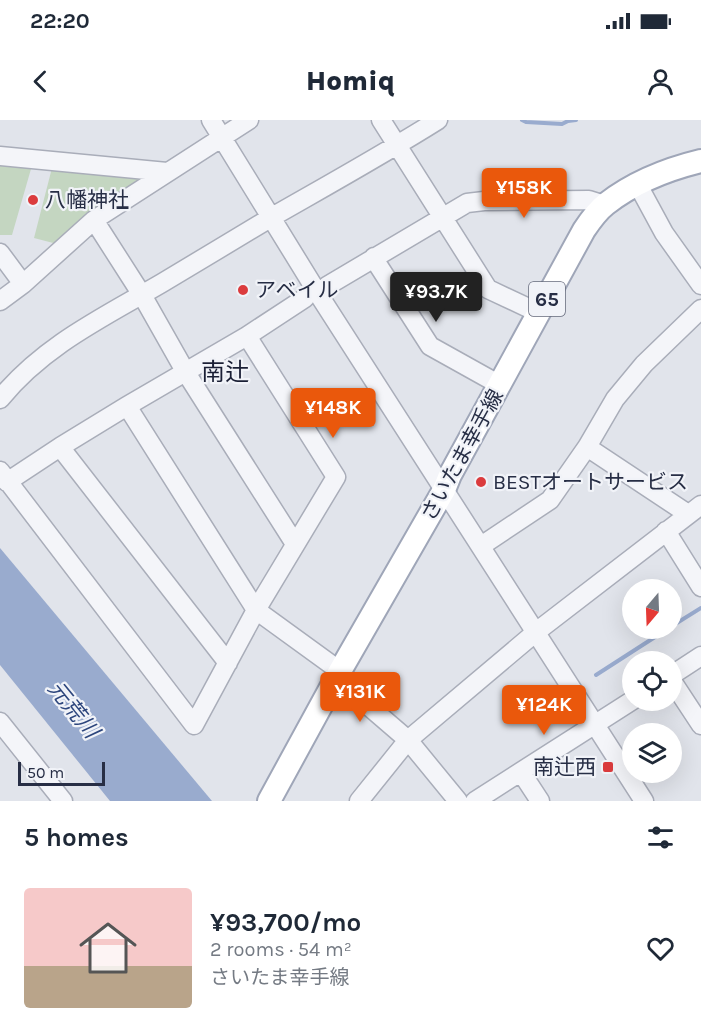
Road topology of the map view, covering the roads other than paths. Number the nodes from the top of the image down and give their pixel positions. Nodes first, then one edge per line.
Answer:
1 (211, 120) edge
2 (249, 120) edge
3 (381, 120) edge
4 (438, 120) edge
5 (222, 137) junction
6 (397, 146) junction
7 (0, 156) edge
8 (701, 161) edge
9 (167, 172) junction
10 (638, 185) junction
11 (605, 205) junction
12 (271, 218) junction
13 (442, 218) junction
14 (94, 220) junction
15 (0, 253) edge
16 (374, 257) junction
17 (23, 284) junction
18 (701, 285) edge
19 (327, 286) dead end
20 (142, 295) junction
21 (305, 298) dead end
22 (0, 301) edge
23 (701, 309) edge
24 (539, 313) junction
25 (247, 336) junction
26 (185, 372) junction
27 (500, 385) junction
28 (0, 399) edge
29 (127, 406) junction
30 (60, 447) junction
31 (587, 447) junction
32 (4, 476) edge
33 (444, 490) junction
34 (695, 509) edge
35 (666, 531) junction
36 (295, 544) junction
37 (481, 546) junction
38 (701, 587) edge
39 (256, 610) junction
40 (536, 632) junction
41 (701, 656) edge
42 (228, 663) junction
43 (682, 668) edge
44 (338, 674) junction
45 (682, 696) edge
46 (622, 707) edge
47 (0, 722) edge
48 (595, 724) junction
49 (701, 725) edge
50 (408, 740) junction
51 (521, 771) junction
52 (63, 801) edge
53 (269, 801) edge
54 (359, 801) edge
55 (458, 801) edge
56 (475, 801) edge
57 (540, 801) edge
58 (644, 801) edge

1 - 5 street
2 - 5 street
3 - 6 street
4 - 6 street
5 - 9 street
5 - 12 street
6 - 12 street
6 - 13 street
7 - 9 street
8 - 10 main road, さいたま幸手線 / 65
9 - 14 street
10 - 11 main road, さいたま幸手線 / 65
10 - 18 street
11 - 13 street
11 - 24 main road, さいたま幸手線 / 65
12 - 20 street
12 - 33 street
13 - 16 street
13 - 24 street
14 - 17 street
14 - 20 street
15 - 17 street
16 - 19 street
16 - 27 street
17 - 22 street
20 - 26 street
20 - 28 street
21 - 25 street
23 - 31 street
24 - 27 main road, さいたま幸手線 / 65
25 - 26 street
25 - 36 street
26 - 29 street
26 - 36 street
27 - 33 main road, さいたま幸手線 / 65
29 - 30 street
29 - 39 street
30 - 32 street
30 - 42 street
31 - 34 street
31 - 37 street
32 - 42 street
33 - 37 street
33 - 44 main road, さいたま幸手線 / 65
34 - 35 street
35 - 38 street
35 - 40 street
36 - 39 street
37 - 40 street
39 - 42 street
39 - 44 street
40 - 48 street
40 - 50 street
41 - 43 street
44 - 50 street
44 - 53 main road, さいたま幸手線 / 65
45 - 49 street
46 - 48 street
47 - 52 street
48 - 51 street
48 - 58 street
50 - 54 street
50 - 55 street
51 - 56 street
51 - 57 street

